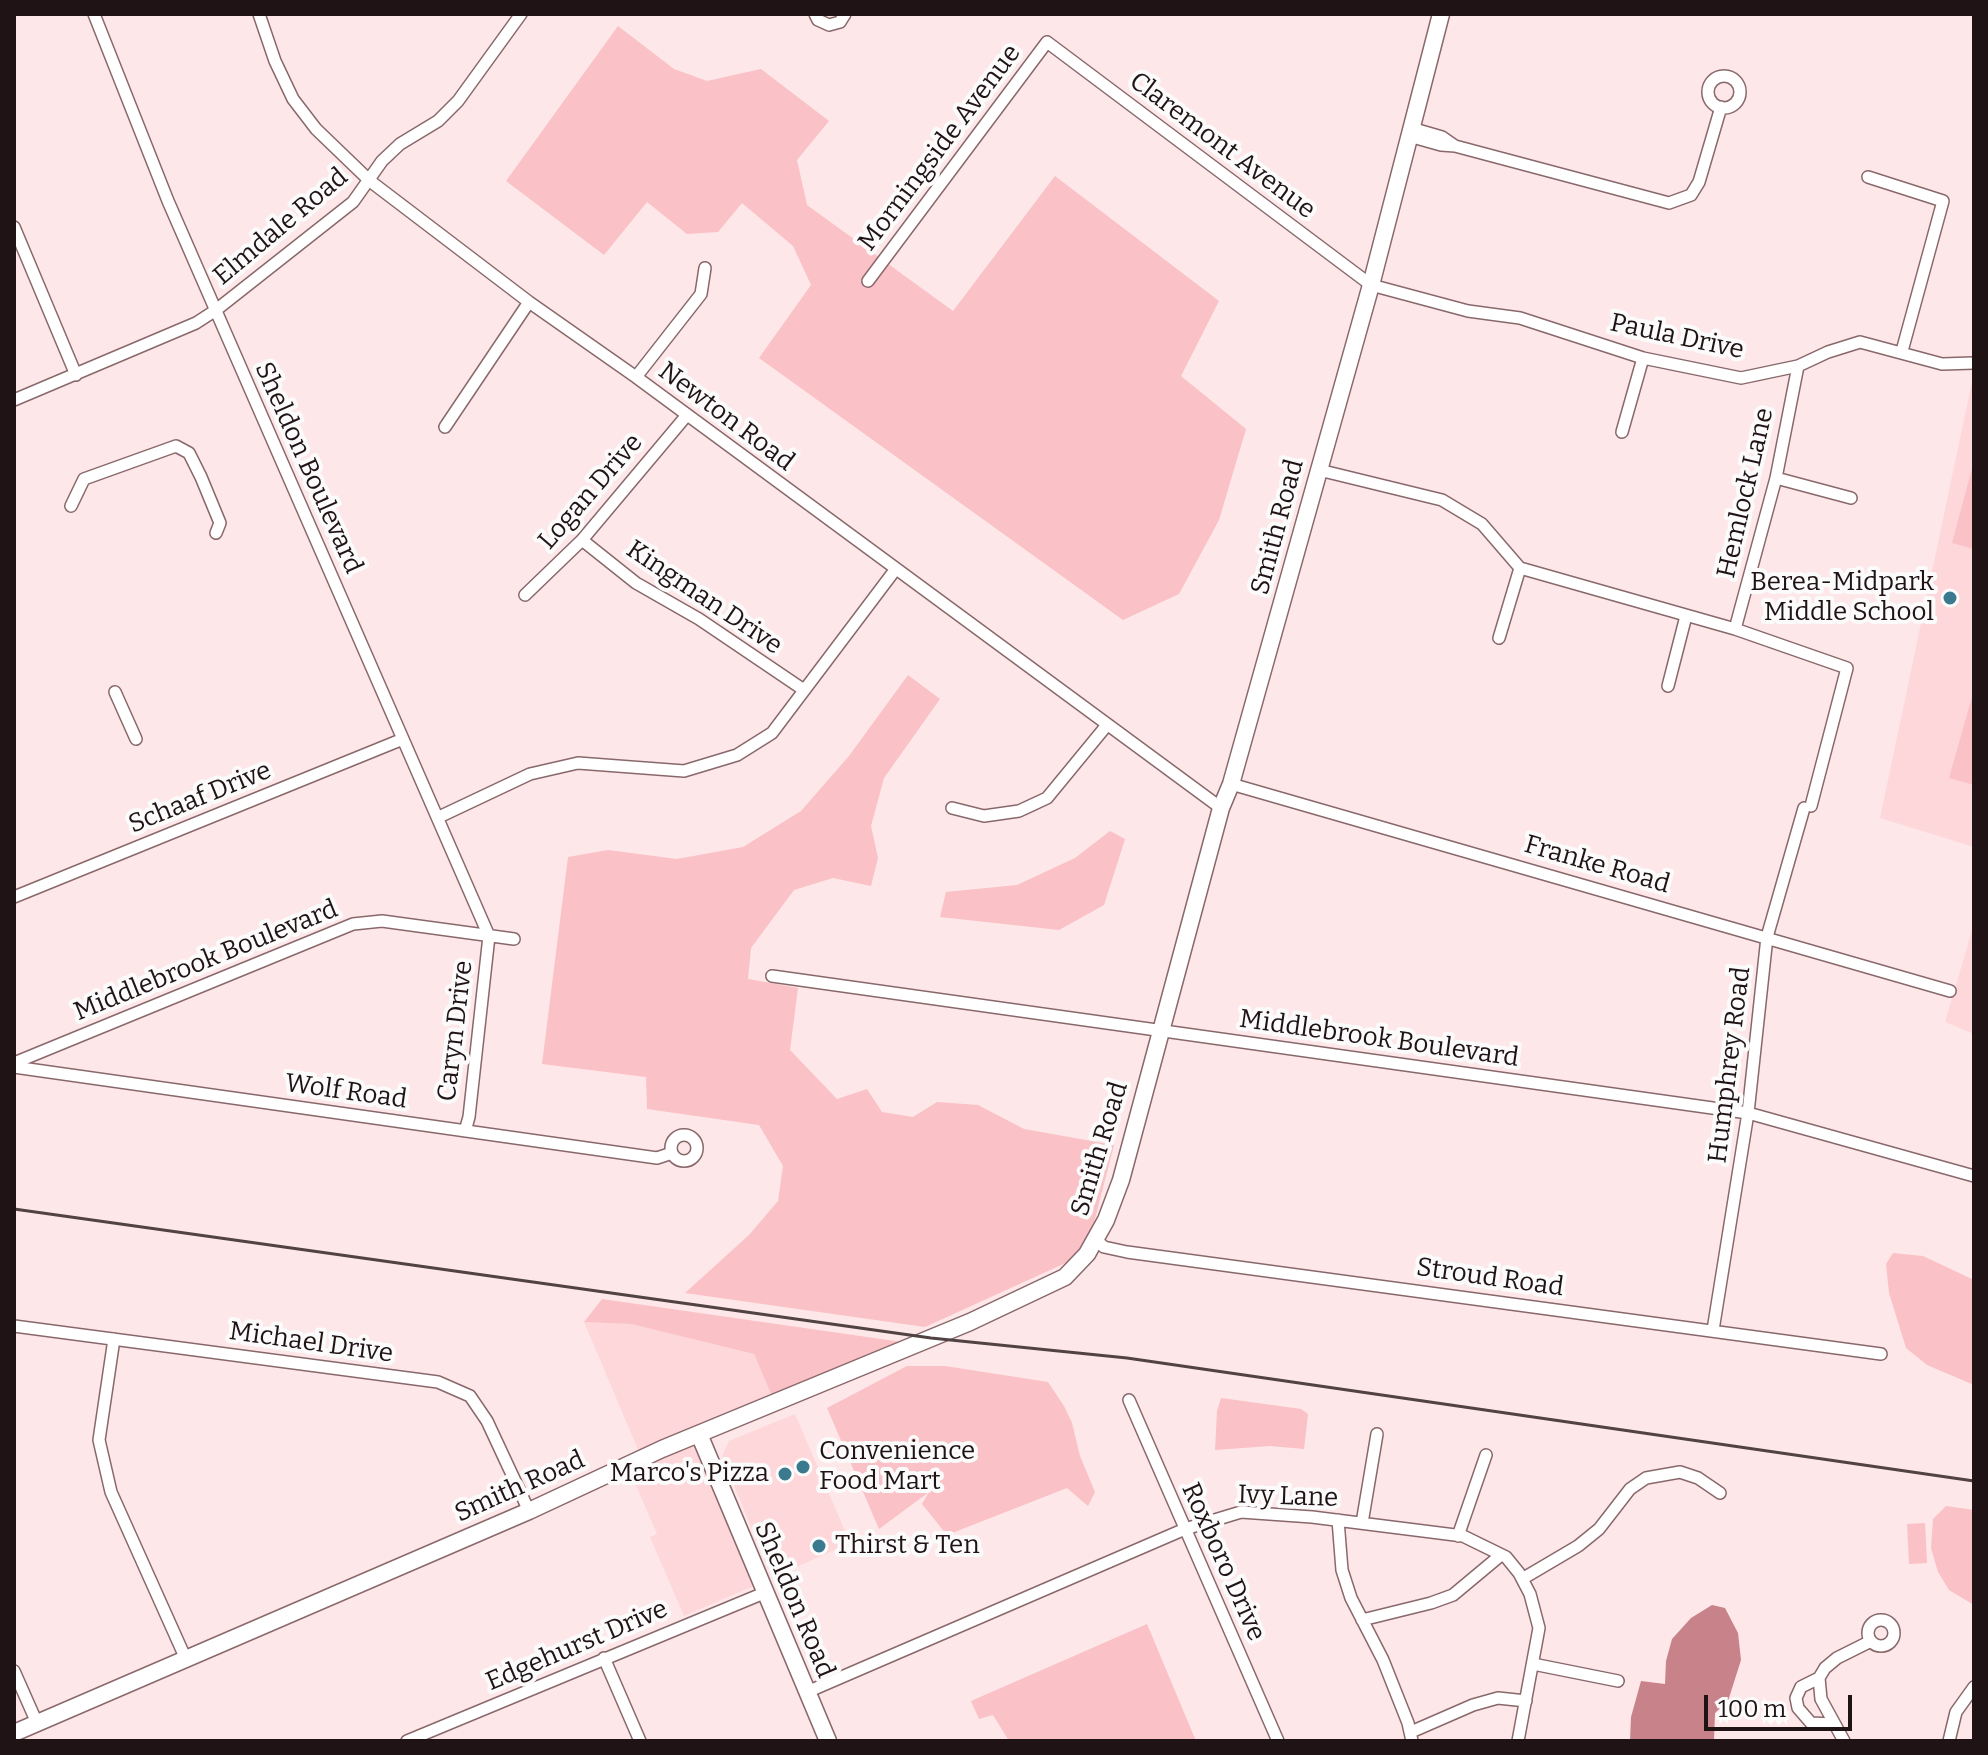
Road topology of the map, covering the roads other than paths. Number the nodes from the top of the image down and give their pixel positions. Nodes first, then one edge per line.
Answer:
1 (94, 14) edge
2 (259, 14) edge
3 (521, 14) edge
4 (815, 14) edge
5 (845, 14) edge
6 (1441, 14) edge
7 (1047, 42) joint
8 (1721, 107) dead end
9 (1410, 132) junction
10 (1868, 177) dead end
11 (370, 181) junction
12 (14, 227) edge
13 (705, 268) dead end
14 (868, 281) dead end
15 (1371, 285) junction
16 (529, 302) junction
17 (216, 310) junction
18 (1902, 351) junction
19 (1643, 358) junction
20 (1974, 363) edge
21 (1798, 366) junction
22 (76, 375) junction
23 (636, 377) junction
24 (14, 400) edge
25 (687, 415) junction
26 (445, 427) dead end
27 (1622, 432) dead end
28 (1319, 470) junction
29 (1776, 478) junction
30 (1851, 498) dead end
31 (71, 506) dead end
32 (216, 533) dead end
33 (582, 540) junction
34 (1520, 568) junction
35 (895, 570) junction
36 (525, 595) dead end
37 (1686, 616) junction
38 (1735, 629) junction
39 (1499, 638) dead end
40 (1668, 686) dead end
41 (804, 690) junction
42 (115, 692) dead end
43 (1107, 725) junction
44 (136, 739) dead end
45 (403, 739) junction
46 (1231, 784) junction
47 (952, 808) dead end
48 (1221, 808) junction
49 (439, 817) junction
50 (14, 897) edge
51 (489, 936) junction
52 (1767, 937) junction
53 (514, 939) dead end
54 (772, 976) dead end
55 (1950, 991) dead end
56 (1161, 1031) junction
57 (14, 1065) edge
58 (1748, 1113) junction
59 (465, 1131) junction
60 (672, 1153) dead end
61 (1974, 1176) edge
62 (1096, 1240) junction
63 (14, 1326) edge
64 (1713, 1330) junction
65 (114, 1339) junction
66 (1881, 1354) dead end
67 (1129, 1400) dead end
68 (699, 1434) junction
69 (1377, 1434) dead end
70 (1486, 1455) dead end
71 (1720, 1493) dead end
72 (529, 1511) junction
73 (1338, 1520) junction
74 (1362, 1523) junction
75 (1185, 1529) junction
76 (1458, 1536) junction
77 (1501, 1555) junction
78 (1522, 1579) junction
79 (764, 1593) junction
80 (1362, 1620) junction
81 (1871, 1641) dead end
82 (185, 1657) junction
83 (604, 1658) junction
84 (1533, 1664) junction
85 (14, 1671) edge
86 (1819, 1678) junction
87 (1618, 1681) dead end
88 (1974, 1687) edge
89 (807, 1692) junction
90 (1526, 1701) junction
91 (37, 1723) junction
92 (1833, 1724) junction
93 (14, 1733) edge
94 (1412, 1736) edge
95 (407, 1741) edge
96 (640, 1741) edge
97 (828, 1741) edge
98 (1278, 1741) edge
99 (1518, 1741) edge
100 (1844, 1741) edge
101 (1949, 1741) edge

1 - 17 street, Sheldon Boulevard
2 - 11 street, Newton Road
3 - 11 street, Elmdale Road
4 - 5 street
6 - 9 main road, Smith Road
7 - 14 street, Morningside Avenue
7 - 15 street, Claremont Avenue
8 - 9 street
9 - 15 main road, Smith Road
10 - 18 street
11 - 16 street, Newton Road
11 - 17 street, Elmdale Road
12 - 22 street
13 - 23 street
15 - 19 street, Paula Drive
15 - 28 main road, Smith Road
16 - 23 street, Newton Road
16 - 26 street
17 - 22 street, Elmdale Road
17 - 45 street, Sheldon Boulevard
18 - 20 street, Paula Drive
18 - 21 street, Paula Drive
19 - 21 street, Paula Drive
19 - 27 street
21 - 29 street, Hemlock Lane
22 - 24 street, Elmdale Road
23 - 25 street, Newton Road
25 - 33 street, Logan Drive
25 - 35 street, Newton Road
28 - 34 street
28 - 46 main road, Smith Road
29 - 30 street
29 - 38 street, Hemlock Lane
31 - 32 street
33 - 36 street, Logan Drive
33 - 41 street, Kingman Drive
34 - 37 street
34 - 39 street
35 - 41 street
35 - 43 street, Newton Road
37 - 38 street
37 - 40 street
38 - 52 street, Humphrey Road
41 - 49 street
42 - 44 street
43 - 47 street
43 - 48 street, Newton Road
45 - 49 street, Sheldon Boulevard
45 - 50 street, Schaaf Drive
46 - 48 main road, Smith Road
46 - 52 street, Franke Road
48 - 56 main road, Smith Road
49 - 51 street, Sheldon Boulevard
51 - 53 street, Middlebrook Boulevard
51 - 57 street, Middlebrook Boulevard
51 - 59 street, Caryn Drive
52 - 55 street, Franke Road
52 - 58 street, Humphrey Road
54 - 56 street, Middlebrook Boulevard
56 - 58 street, Middlebrook Boulevard
56 - 62 main road, Smith Road
57 - 59 street, Wolf Road
58 - 61 street, Middlebrook Boulevard
58 - 64 street, Humphrey Road
59 - 60 street, Wolf Road
62 - 64 street, Stroud Road
62 - 68 main road, Smith Road
63 - 65 street, Michael Drive
64 - 66 street, Stroud Road
65 - 72 street, Michael Drive
65 - 82 street
67 - 75 street, Roxboro Drive
68 - 72 main road, Smith Road
68 - 79 main road, Sheldon Road
69 - 74 street
70 - 76 street
71 - 78 street
72 - 82 main road, Smith Road
73 - 74 street, Ivy Lane
73 - 75 street, Ivy Lane
73 - 80 street
74 - 76 street, Ivy Lane
75 - 89 street, Ivy Lane
75 - 98 street, Roxboro Drive
76 - 77 street, Ivy Lane
77 - 78 street, Ivy Lane
77 - 80 street
78 - 84 street, Ivy Lane
79 - 83 street, Edgehurst Drive
79 - 89 main road, Sheldon Road
80 - 94 street
81 - 86 street
82 - 91 main road, Smith Road
83 - 95 street, Edgehurst Drive
83 - 96 street
84 - 87 street
84 - 90 street, Ivy Lane
85 - 91 street
86 - 92 street
86 - 92 street
88 - 101 street
89 - 97 main road, Sheldon Road
90 - 94 street
90 - 99 street, Ivy Lane
91 - 93 main road, Smith Road
92 - 100 street

